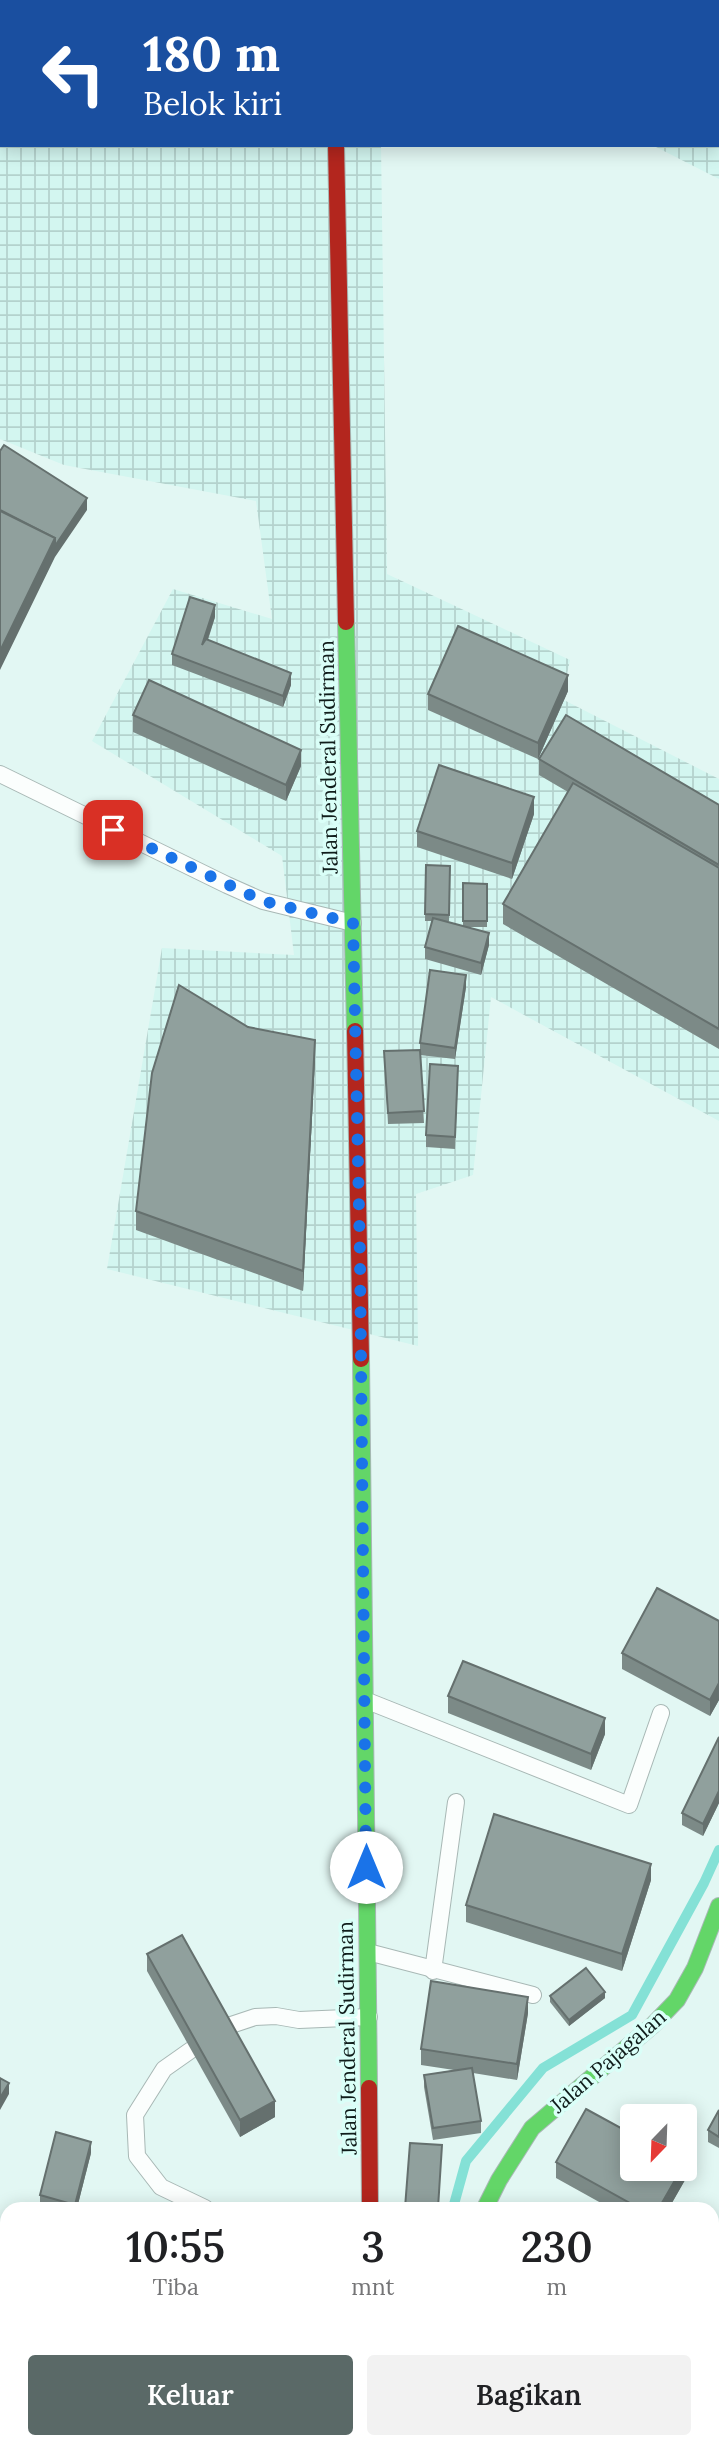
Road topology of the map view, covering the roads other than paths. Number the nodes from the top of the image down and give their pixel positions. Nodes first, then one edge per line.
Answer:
1 (336, 147) edge
2 (0, 774) edge
3 (353, 923) junction
4 (365, 1700) junction
5 (661, 1713) dead end
6 (456, 1802) dead end
7 (719, 1907) edge
8 (366, 1951) junction
9 (433, 1971) junction
10 (533, 1995) dead end
11 (369, 2017) junction
12 (225, 2027) edge
13 (191, 2050) edge
14 (192, 2202) edge
15 (370, 2202) edge
16 (488, 2202) edge

1 - 3 main road, Jalan Jenderal Sudirman
2 - 3 lane
3 - 4 main road, Jalan Jenderal Sudirman
4 - 5 lane
4 - 8 main road, Jalan Jenderal Sudirman
6 - 9 lane
7 - 16 main road, Jalan Pajagalan
8 - 9 lane
8 - 11 main road, Jalan Jenderal Sudirman
9 - 10 lane
11 - 12 lane
11 - 15 main road, Jalan Jenderal Sudirman
13 - 14 lane

